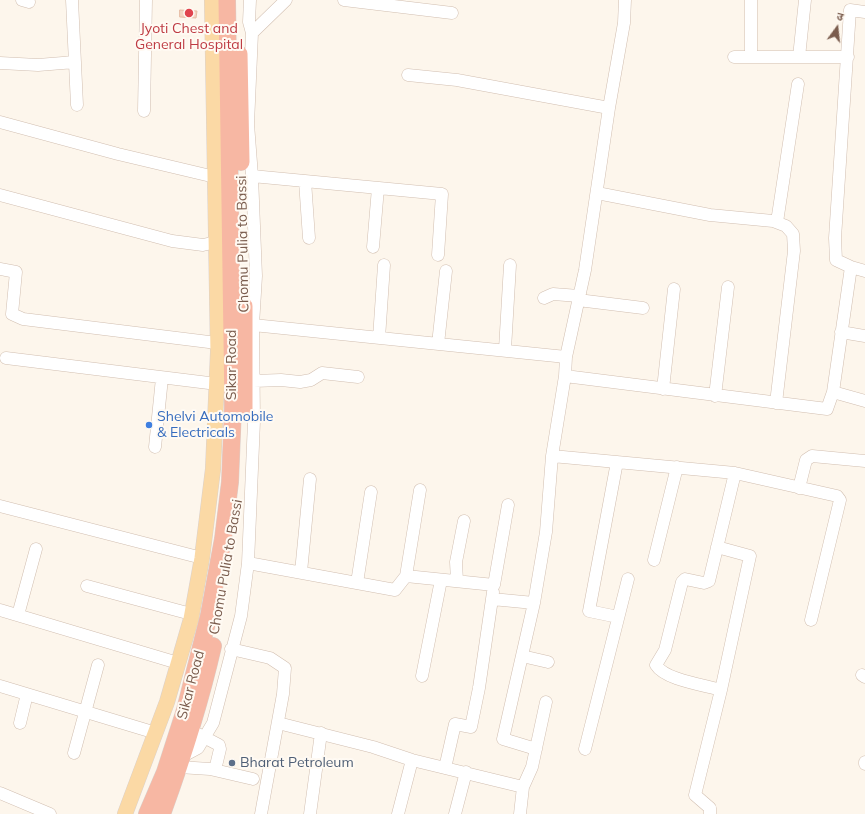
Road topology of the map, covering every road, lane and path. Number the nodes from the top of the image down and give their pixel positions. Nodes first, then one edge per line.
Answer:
1 (72, 0) edge
2 (146, 0) edge
3 (212, 0) edge
4 (227, 0) edge
5 (239, 0) edge
6 (250, 0) edge
7 (286, 0) edge
8 (344, 0) edge
9 (625, 0) edge
10 (751, 0) edge
11 (805, 0) edge
12 (851, 5) edge
13 (865, 12) edge
14 (452, 14) dead end
15 (252, 33) junction
16 (734, 57) dead end
17 (751, 57) junction
18 (799, 57) junction
19 (848, 57) junction
20 (75, 62) junction
21 (0, 63) edge
22 (408, 75) dead end
23 (798, 84) dead end
24 (77, 106) dead end
25 (609, 108) junction
26 (144, 110) dead end
27 (0, 122) edge
28 (252, 176) junction
29 (215, 177) junction
30 (305, 181) junction
31 (378, 188) junction
32 (597, 193) junction
33 (0, 195) edge
34 (777, 222) junction
35 (309, 238) dead end
36 (216, 242) junction
37 (373, 247) dead end
38 (438, 255) dead end
39 (384, 265) dead end
40 (510, 265) dead end
41 (851, 267) junction
42 (0, 269) edge
43 (446, 271) dead end
44 (865, 271) edge
45 (728, 287) dead end
46 (674, 289) dead end
47 (544, 298) dead end
48 (579, 298) junction
49 (644, 308) dead end
50 (253, 325) junction
51 (841, 332) junction
52 (865, 336) edge
53 (378, 338) junction
54 (217, 343) junction
55 (438, 344) junction
56 (505, 349) junction
57 (566, 357) junction
58 (6, 358) dead end
59 (565, 376) junction
60 (162, 378) junction
61 (358, 378) dead end
62 (254, 382) junction
63 (217, 384) junction
64 (662, 389) junction
65 (832, 392) junction
66 (715, 396) junction
67 (865, 401) edge
68 (776, 403) junction
69 (155, 447) dead end
70 (552, 456) junction
71 (865, 461) edge
72 (617, 462) junction
73 (677, 467) junction
74 (735, 473) junction
75 (310, 479) dead end
76 (799, 488) junction
77 (420, 490) dead end
78 (371, 492) dead end
79 (508, 505) dead end
80 (0, 506) edge
81 (464, 521) dead end
82 (717, 547) junction
83 (36, 549) dead end
84 (202, 558) junction
85 (654, 560) dead end
86 (248, 563) junction
87 (301, 572) junction
88 (406, 576) junction
89 (441, 580) junction
90 (628, 580) dead end
91 (456, 581) junction
92 (357, 583) junction
93 (494, 585) junction
94 (87, 586) dead end
95 (492, 600) junction
96 (534, 603) junction
97 (0, 610) edge
98 (191, 614) junction
99 (18, 615) junction
100 (618, 617) junction
101 (811, 620) dead end
102 (231, 649) junction
103 (522, 656) junction
104 (548, 662) dead end
105 (178, 663) junction
106 (98, 665) dead end
107 (422, 676) dead end
108 (0, 686) edge
109 (721, 690) junction
110 (27, 694) junction
111 (546, 702) dead end
112 (85, 712) junction
113 (20, 723) dead end
114 (278, 723) junction
115 (156, 733) junction
116 (321, 733) junction
117 (198, 734) junction
118 (536, 749) junction
119 (585, 749) dead end
120 (74, 753) dead end
121 (412, 760) junction
122 (181, 762) junction
123 (445, 768) junction
124 (215, 770) junction
125 (466, 772) junction
126 (253, 779) dead end
127 (523, 787) junction
128 (0, 793) edge
129 (170, 793) junction
130 (50, 814) edge
131 (125, 814) edge
132 (147, 814) edge
133 (162, 814) edge
134 (170, 814) edge
135 (261, 814) edge
136 (310, 814) edge
137 (398, 814) edge
138 (456, 814) edge
139 (520, 814) edge
140 (710, 814) edge

1 - 20 street
2 - 26 street
3 - 29 main road
4 - 132 highway, Sikar Road
5 - 117 highway, Chomu Pulia to Bassi
6 - 15 street
7 - 15 street
8 - 14 street
9 - 25 street
10 - 17 street
11 - 18 street
12 - 13 street
12 - 19 street
15 - 28 street
16 - 17 street
17 - 18 street
18 - 19 street
19 - 41 street
20 - 21 street
20 - 24 street
22 - 25 street
23 - 34 street
25 - 32 street
27 - 29 street
28 - 30 street
28 - 50 street
29 - 36 main road
30 - 31 street
30 - 35 street
31 - 37 street
31 - 38 street
32 - 34 street
32 - 48 street
33 - 36 street
34 - 68 street
36 - 54 main road
39 - 53 street
40 - 56 street
41 - 44 street
41 - 51 street
42 - 54 street
43 - 55 street
45 - 66 street
46 - 64 street
47 - 48 street
48 - 49 street
48 - 57 street
50 - 53 street
50 - 62 street
51 - 52 street
51 - 65 street
53 - 55 street
54 - 63 main road
55 - 56 street
56 - 57 street
57 - 59 street
58 - 60 street
59 - 64 street
59 - 70 street
60 - 63 street
60 - 69 street
61 - 62 street
62 - 86 street
63 - 84 main road
64 - 66 street
65 - 67 street
65 - 68 street
66 - 68 street
70 - 72 street
70 - 96 street
71 - 76 street
72 - 73 street
72 - 100 street
73 - 74 street
73 - 85 street
74 - 76 street
74 - 82 street
75 - 87 street
76 - 101 street
77 - 88 street
78 - 92 street
79 - 93 street
80 - 84 street
81 - 91 street
82 - 109 street
82 - 109 street
83 - 99 street
84 - 98 main road
86 - 87 street
86 - 102 street
87 - 92 street
88 - 89 street
88 - 92 street
89 - 91 street
89 - 107 street
90 - 100 street
91 - 93 street
93 - 95 street
94 - 98 street
95 - 96 street
95 - 123 street
96 - 103 street
97 - 99 street
98 - 105 main road
99 - 105 street
100 - 119 street
102 - 114 street
102 - 117 street
103 - 104 street
103 - 118 street
105 - 115 main road
106 - 112 street
108 - 110 street
109 - 140 street
110 - 112 street
110 - 113 street
111 - 118 street
112 - 115 street
112 - 120 street
114 - 116 street
114 - 135 street
115 - 131 main road
116 - 121 street
116 - 136 street
117 - 122 highway, Chomu Pulia to Bassi
117 - 124 street
118 - 127 street
121 - 123 street
121 - 137 street
122 - 124 street
122 - 129 highway, Chomu Pulia to Bassi
123 - 125 street
124 - 126 street
125 - 127 street
125 - 138 street
127 - 139 street
128 - 130 street
129 - 133 highway, Chomu Pulia to Bassi
129 - 134 main road

